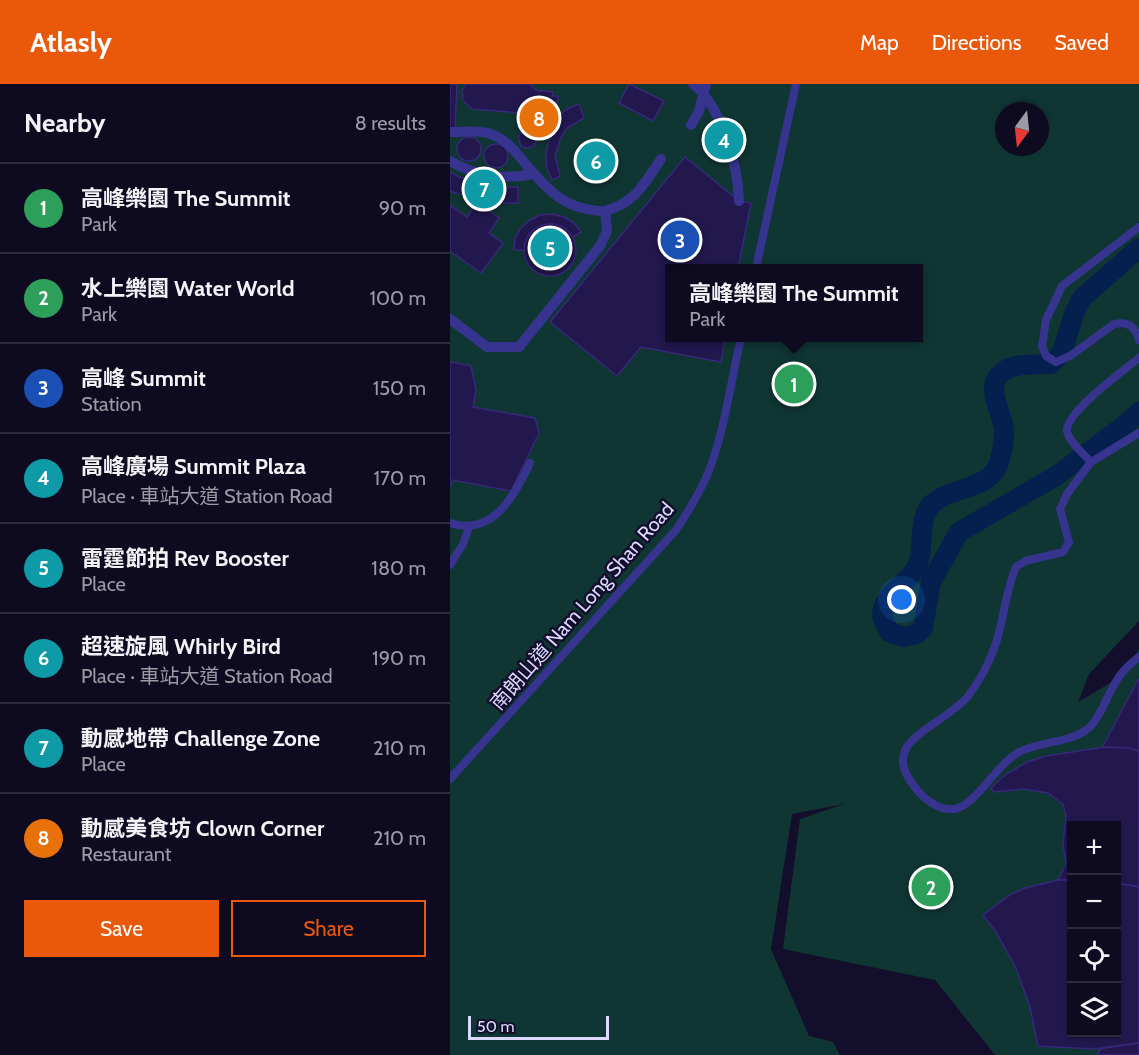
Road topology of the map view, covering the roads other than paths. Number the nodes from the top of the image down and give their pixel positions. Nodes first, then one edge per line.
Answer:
1 (693, 84) edge
2 (796, 84) edge
3 (705, 89) edge
4 (691, 125) dead end
5 (450, 132) edge
6 (661, 159) dead end
7 (450, 161) edge
8 (534, 174) junction
9 (739, 201) dead end
10 (605, 211) junction
11 (1139, 227) edge
12 (757, 264) edge
13 (450, 319) edge
14 (1139, 340) edge
15 (740, 342) edge
16 (1139, 358) edge
17 (1139, 433) edge
18 (1091, 462) junction
19 (530, 464) dead end
20 (450, 523) edge
21 (468, 527) junction
22 (450, 565) edge
23 (1139, 657) edge
24 (450, 779) edge

1 - 3 street
2 - 12 lane
3 - 4 street
3 - 9 street
5 - 8 street
6 - 10 street
7 - 8 street
8 - 10 street
10 - 13 street
11 - 14 lane
15 - 24 lane, 南朗山道 Nam Long Shan Road
16 - 18 lane
17 - 18 lane
18 - 23 lane
19 - 21 lane
20 - 21 lane
21 - 22 lane

